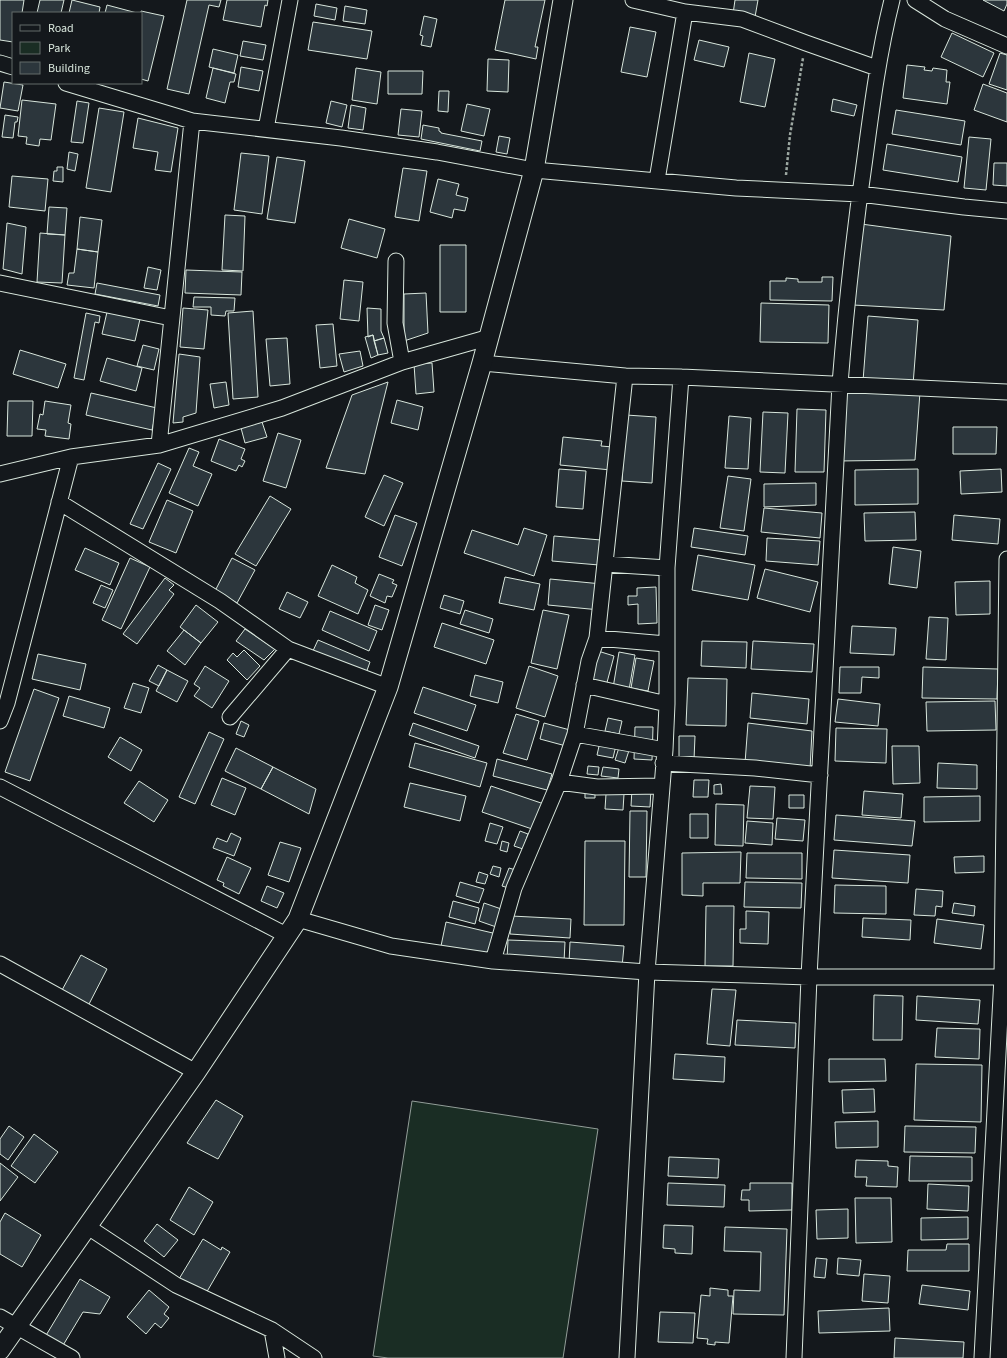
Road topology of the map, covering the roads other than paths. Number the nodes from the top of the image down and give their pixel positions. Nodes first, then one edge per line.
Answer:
1 (290, 0) edge
2 (563, 0) edge
3 (633, 0) edge
4 (892, 0) edge
5 (915, 0) edge
6 (685, 12) junction
7 (1007, 46) edge
8 (0, 63) edge
9 (12, 67) edge
10 (877, 68) junction
11 (69, 84) edge
12 (192, 121) junction
13 (266, 129) junction
14 (534, 170) junction
15 (657, 180) junction
16 (860, 194) junction
17 (1007, 211) edge
18 (396, 262) dead end
19 (0, 283) edge
20 (171, 318) junction
21 (490, 337) junction
22 (402, 362) junction
23 (482, 363) junction
24 (625, 376) junction
25 (681, 377) junction
26 (840, 384) junction
27 (1007, 392) edge
28 (159, 445) junction
29 (71, 457) junction
30 (0, 474) edge
31 (59, 502) junction
32 (1007, 559) edge
33 (604, 564) junction
34 (667, 568) junction
35 (597, 638) junction
36 (666, 644) junction
37 (288, 649) junction
38 (584, 685) junction
39 (388, 687) junction
40 (667, 704) junction
41 (230, 717) dead end
42 (0, 721) edge
43 (575, 734) junction
44 (664, 757) junction
45 (820, 774) junction
46 (559, 782) junction
47 (661, 786) junction
48 (0, 787) edge
49 (298, 919) junction
50 (288, 936) junction
51 (494, 962) junction
52 (0, 964) edge
53 (648, 972) junction
54 (809, 977) junction
55 (1004, 977) edge
56 (196, 1072) junction
57 (88, 1227) junction
58 (8, 1321) edge
59 (272, 1330) junction
60 (0, 1350) edge
61 (72, 1358) edge
62 (277, 1358) edge
63 (314, 1358) edge
64 (628, 1358) edge
65 (794, 1358) edge
66 (982, 1358) edge

1 - 13 street
2 - 14 street
3 - 6 street
4 - 10 street
5 - 7 street
6 - 10 street
6 - 15 street
8 - 9 street
10 - 16 street
11 - 12 street
12 - 13 street
12 - 20 street
13 - 14 street
14 - 15 street
14 - 21 street
15 - 16 street
16 - 17 street
16 - 26 street
18 - 22 street
19 - 20 street
20 - 28 street
21 - 22 street
21 - 23 street
22 - 28 street
23 - 24 street
23 - 39 street
24 - 25 street
24 - 33 street
25 - 26 street
25 - 34 street
26 - 27 street
26 - 45 street
28 - 29 street
29 - 30 street
29 - 31 street
31 - 37 street
31 - 42 street
32 - 55 street
33 - 34 street
33 - 35 street
34 - 36 street
35 - 36 street
35 - 38 street
36 - 40 street
37 - 39 street
37 - 41 street
38 - 40 street
38 - 43 street
39 - 49 street
40 - 44 street
43 - 44 street
43 - 46 street
44 - 45 street
44 - 47 street
45 - 54 street
46 - 47 street
46 - 51 street
47 - 53 street
48 - 50 street
49 - 50 street
49 - 51 street
50 - 56 street
51 - 53 street
52 - 56 street
53 - 54 street
53 - 64 street
54 - 55 street
54 - 65 street
55 - 66 street
56 - 57 street
57 - 58 street
57 - 59 street
58 - 60 street
58 - 61 street
59 - 62 street
59 - 63 street

